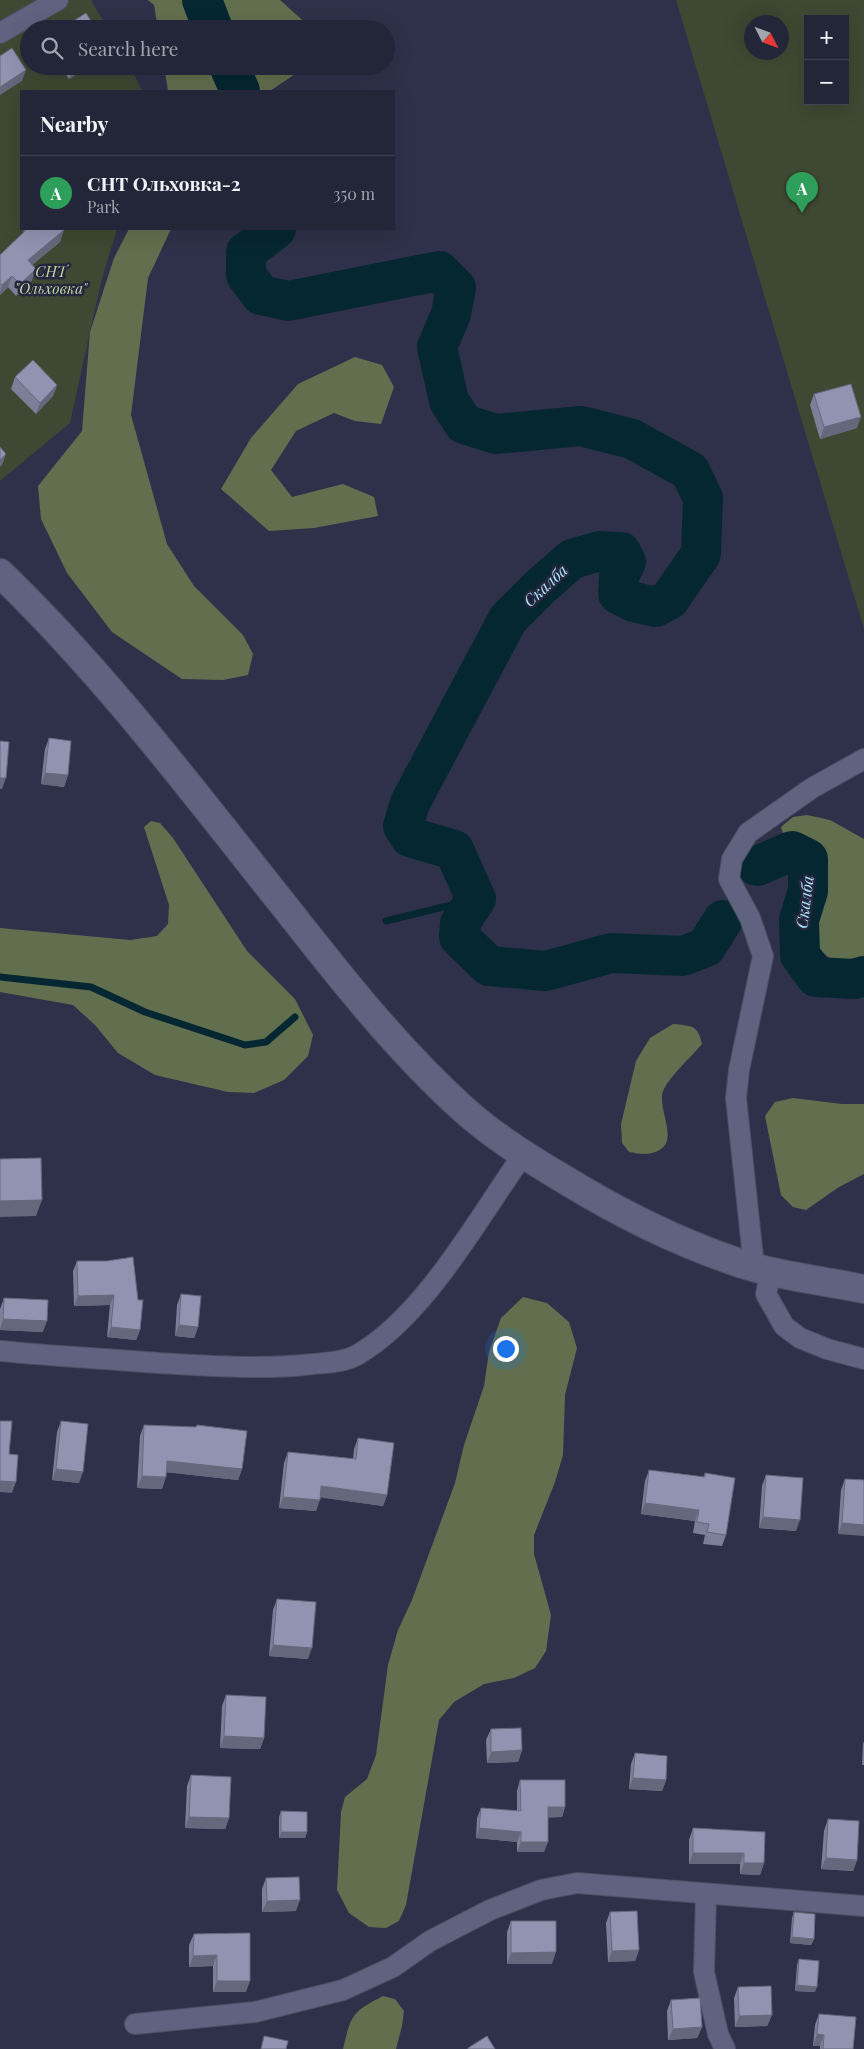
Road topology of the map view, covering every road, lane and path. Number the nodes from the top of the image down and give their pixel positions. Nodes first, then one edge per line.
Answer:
1 (58, 0) edge
2 (23, 20) edge
3 (20, 22) edge
4 (0, 33) edge
5 (0, 574) edge
6 (864, 759) edge
7 (523, 1155) junction
8 (762, 1269) junction
9 (864, 1289) edge
10 (0, 1350) edge
11 (864, 1359) edge
12 (706, 1894) junction
13 (864, 1906) edge
14 (135, 2024) dead end
15 (725, 2049) edge

1 - 2 street
3 - 4 street
5 - 7 street
6 - 8 street
7 - 8 street
7 - 10 street
8 - 9 street
8 - 11 street
12 - 13 street
12 - 14 street
12 - 15 street

